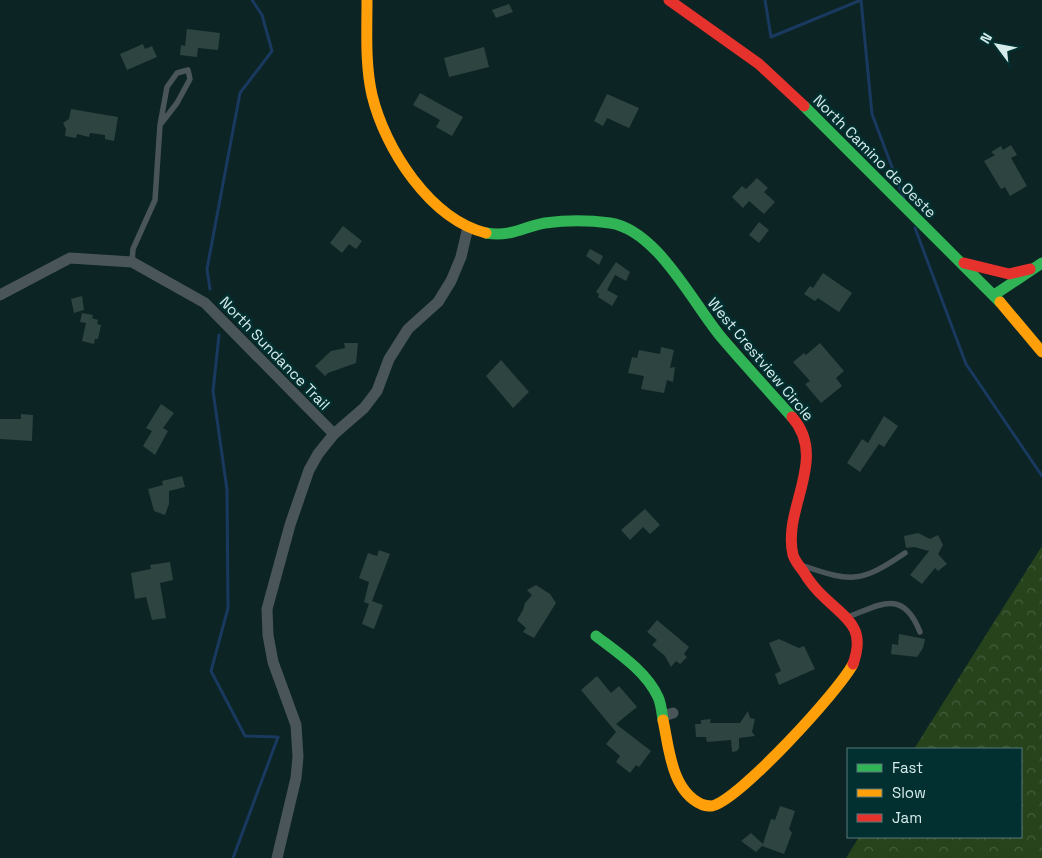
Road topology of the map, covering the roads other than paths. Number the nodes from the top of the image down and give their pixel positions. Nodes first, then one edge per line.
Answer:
1 (367, 0) edge
2 (668, 0) edge
3 (160, 125) junction
4 (468, 227) junction
5 (132, 262) junction
6 (960, 262) junction
7 (1042, 262) edge
8 (1030, 270) junction
9 (0, 295) edge
10 (994, 296) junction
11 (1042, 352) edge
12 (334, 434) junction
13 (905, 553) dead end
14 (797, 563) junction
15 (848, 617) junction
16 (920, 632) dead end
17 (596, 636) dead end
18 (277, 858) edge

1 - 4 street, West Crestview Circle
2 - 6 street, North Camino de Oeste
3 - 3 lane
3 - 5 lane
4 - 12 street
4 - 14 street, West Crestview Circle
5 - 9 street, North Sundance Trail
5 - 12 street, North Sundance Trail
6 - 8 street
6 - 10 street, North Camino de Oeste
7 - 8 street
8 - 10 street
10 - 11 street, North Camino de Oeste
12 - 18 street
13 - 14 lane
14 - 15 street, West Crestview Circle
15 - 16 lane
15 - 17 street, West Crestview Circle

